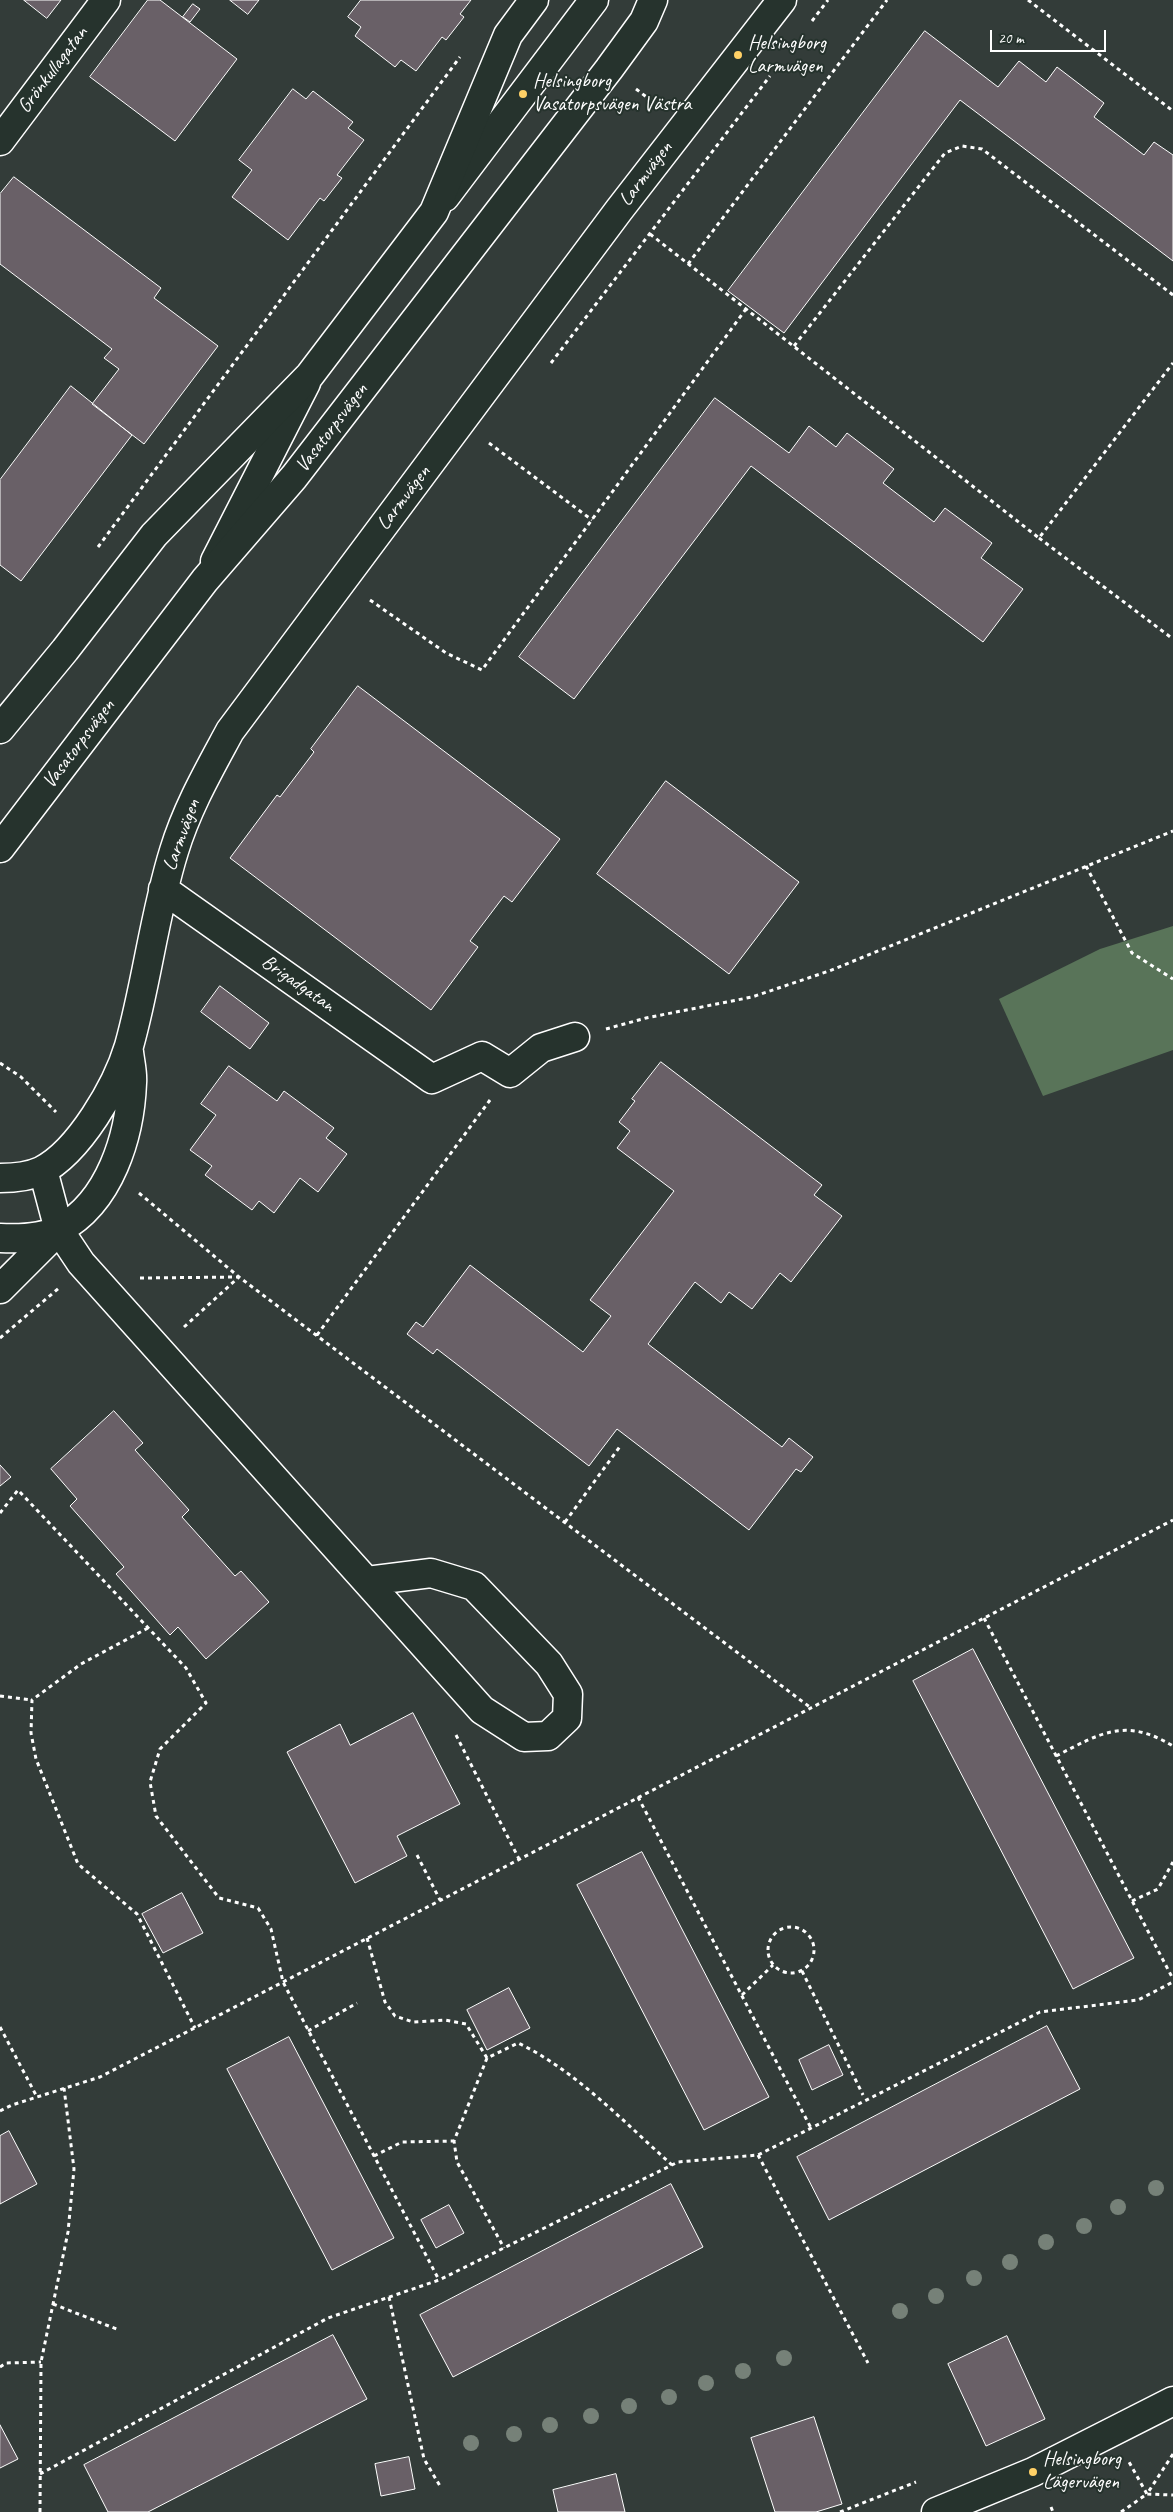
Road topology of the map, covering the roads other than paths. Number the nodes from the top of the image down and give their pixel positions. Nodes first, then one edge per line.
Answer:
1 (106, 0) edge
2 (534, 0) edge
3 (594, 0) edge
4 (653, 0) edge
5 (782, 0) edge
6 (0, 141) edge
7 (434, 212) junction
8 (310, 375) junction
9 (205, 580) junction
10 (0, 729) edge
11 (0, 848) edge
12 (163, 889) junction
13 (575, 1037) road end
14 (128, 1048) junction
15 (43, 1170) junction
16 (0, 1178) edge
17 (59, 1230) junction
18 (0, 1238) edge
19 (0, 1289) edge
20 (367, 1581) junction
21 (1173, 2401) edge
22 (936, 2512) edge

1 - 6 street, Grönkullagatan
2 - 7 street
3 - 7 street
4 - 9 street, Vasatorpsvägen
5 - 12 street, Larmvägen
7 - 8 street
8 - 9 street
8 - 10 street
9 - 11 street, Vasatorpsvägen
12 - 13 street, Brigadgatan
12 - 14 street, Larmvägen
14 - 15 street, Larmvägen
14 - 17 street, Larmvägen
15 - 16 street, Larmvägen
15 - 17 street
17 - 18 street, Larmvägen
17 - 19 street
17 - 20 street
20 - 20 street
21 - 22 street

